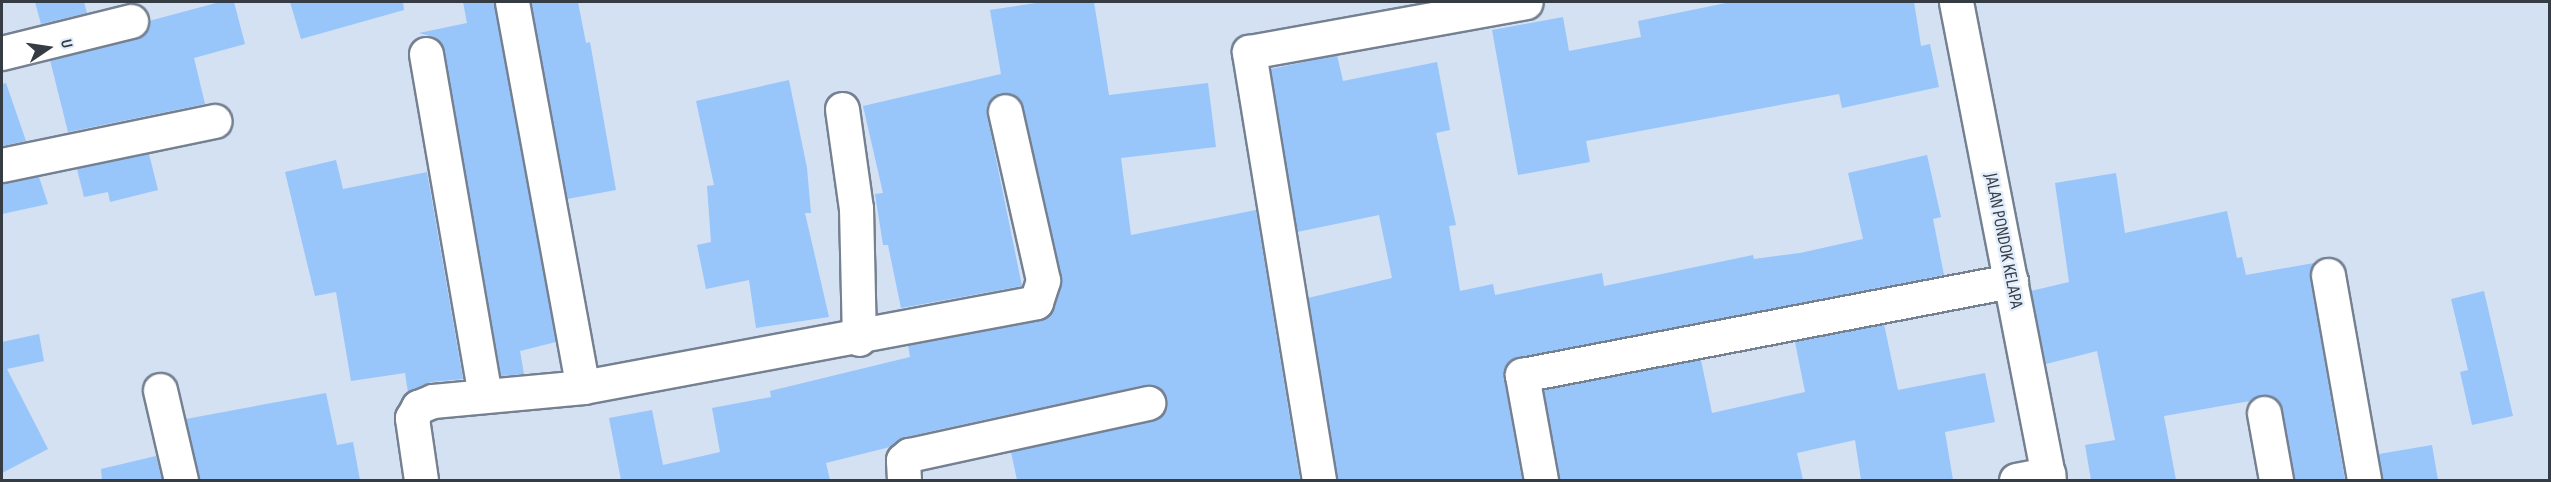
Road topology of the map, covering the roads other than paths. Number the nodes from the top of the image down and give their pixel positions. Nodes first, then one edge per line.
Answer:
1 (512, 2) edge
2 (1526, 2) edge
3 (1956, 2) edge
4 (131, 21) dead end
5 (2, 53) edge
6 (426, 54) dead end
7 (842, 109) dead end
8 (1005, 111) dead end
9 (215, 122) dead end
10 (2, 165) edge
11 (2328, 275) dead end
12 (2011, 281) junction
13 (859, 339) junction
14 (583, 387) junction
15 (160, 390) dead end
16 (485, 395) junction
17 (1148, 404) dead end
18 (2264, 413) dead end
19 (2049, 477) edge
20 (181, 480) edge
21 (421, 480) edge
22 (904, 480) edge
23 (1320, 480) edge
24 (1540, 480) edge
25 (2016, 480) edge
26 (2276, 480) edge
27 (2364, 480) edge

1 - 14 street
2 - 23 street
3 - 12 street, JALAN PONDOK KELAPA
4 - 5 street
6 - 16 street
7 - 13 street
8 - 13 street
9 - 10 street
11 - 27 street
12 - 19 street, JALAN PONDOK KELAPA
12 - 24 street
13 - 14 street
14 - 16 street
15 - 20 street
16 - 21 street
17 - 22 street
18 - 26 street
19 - 25 street

